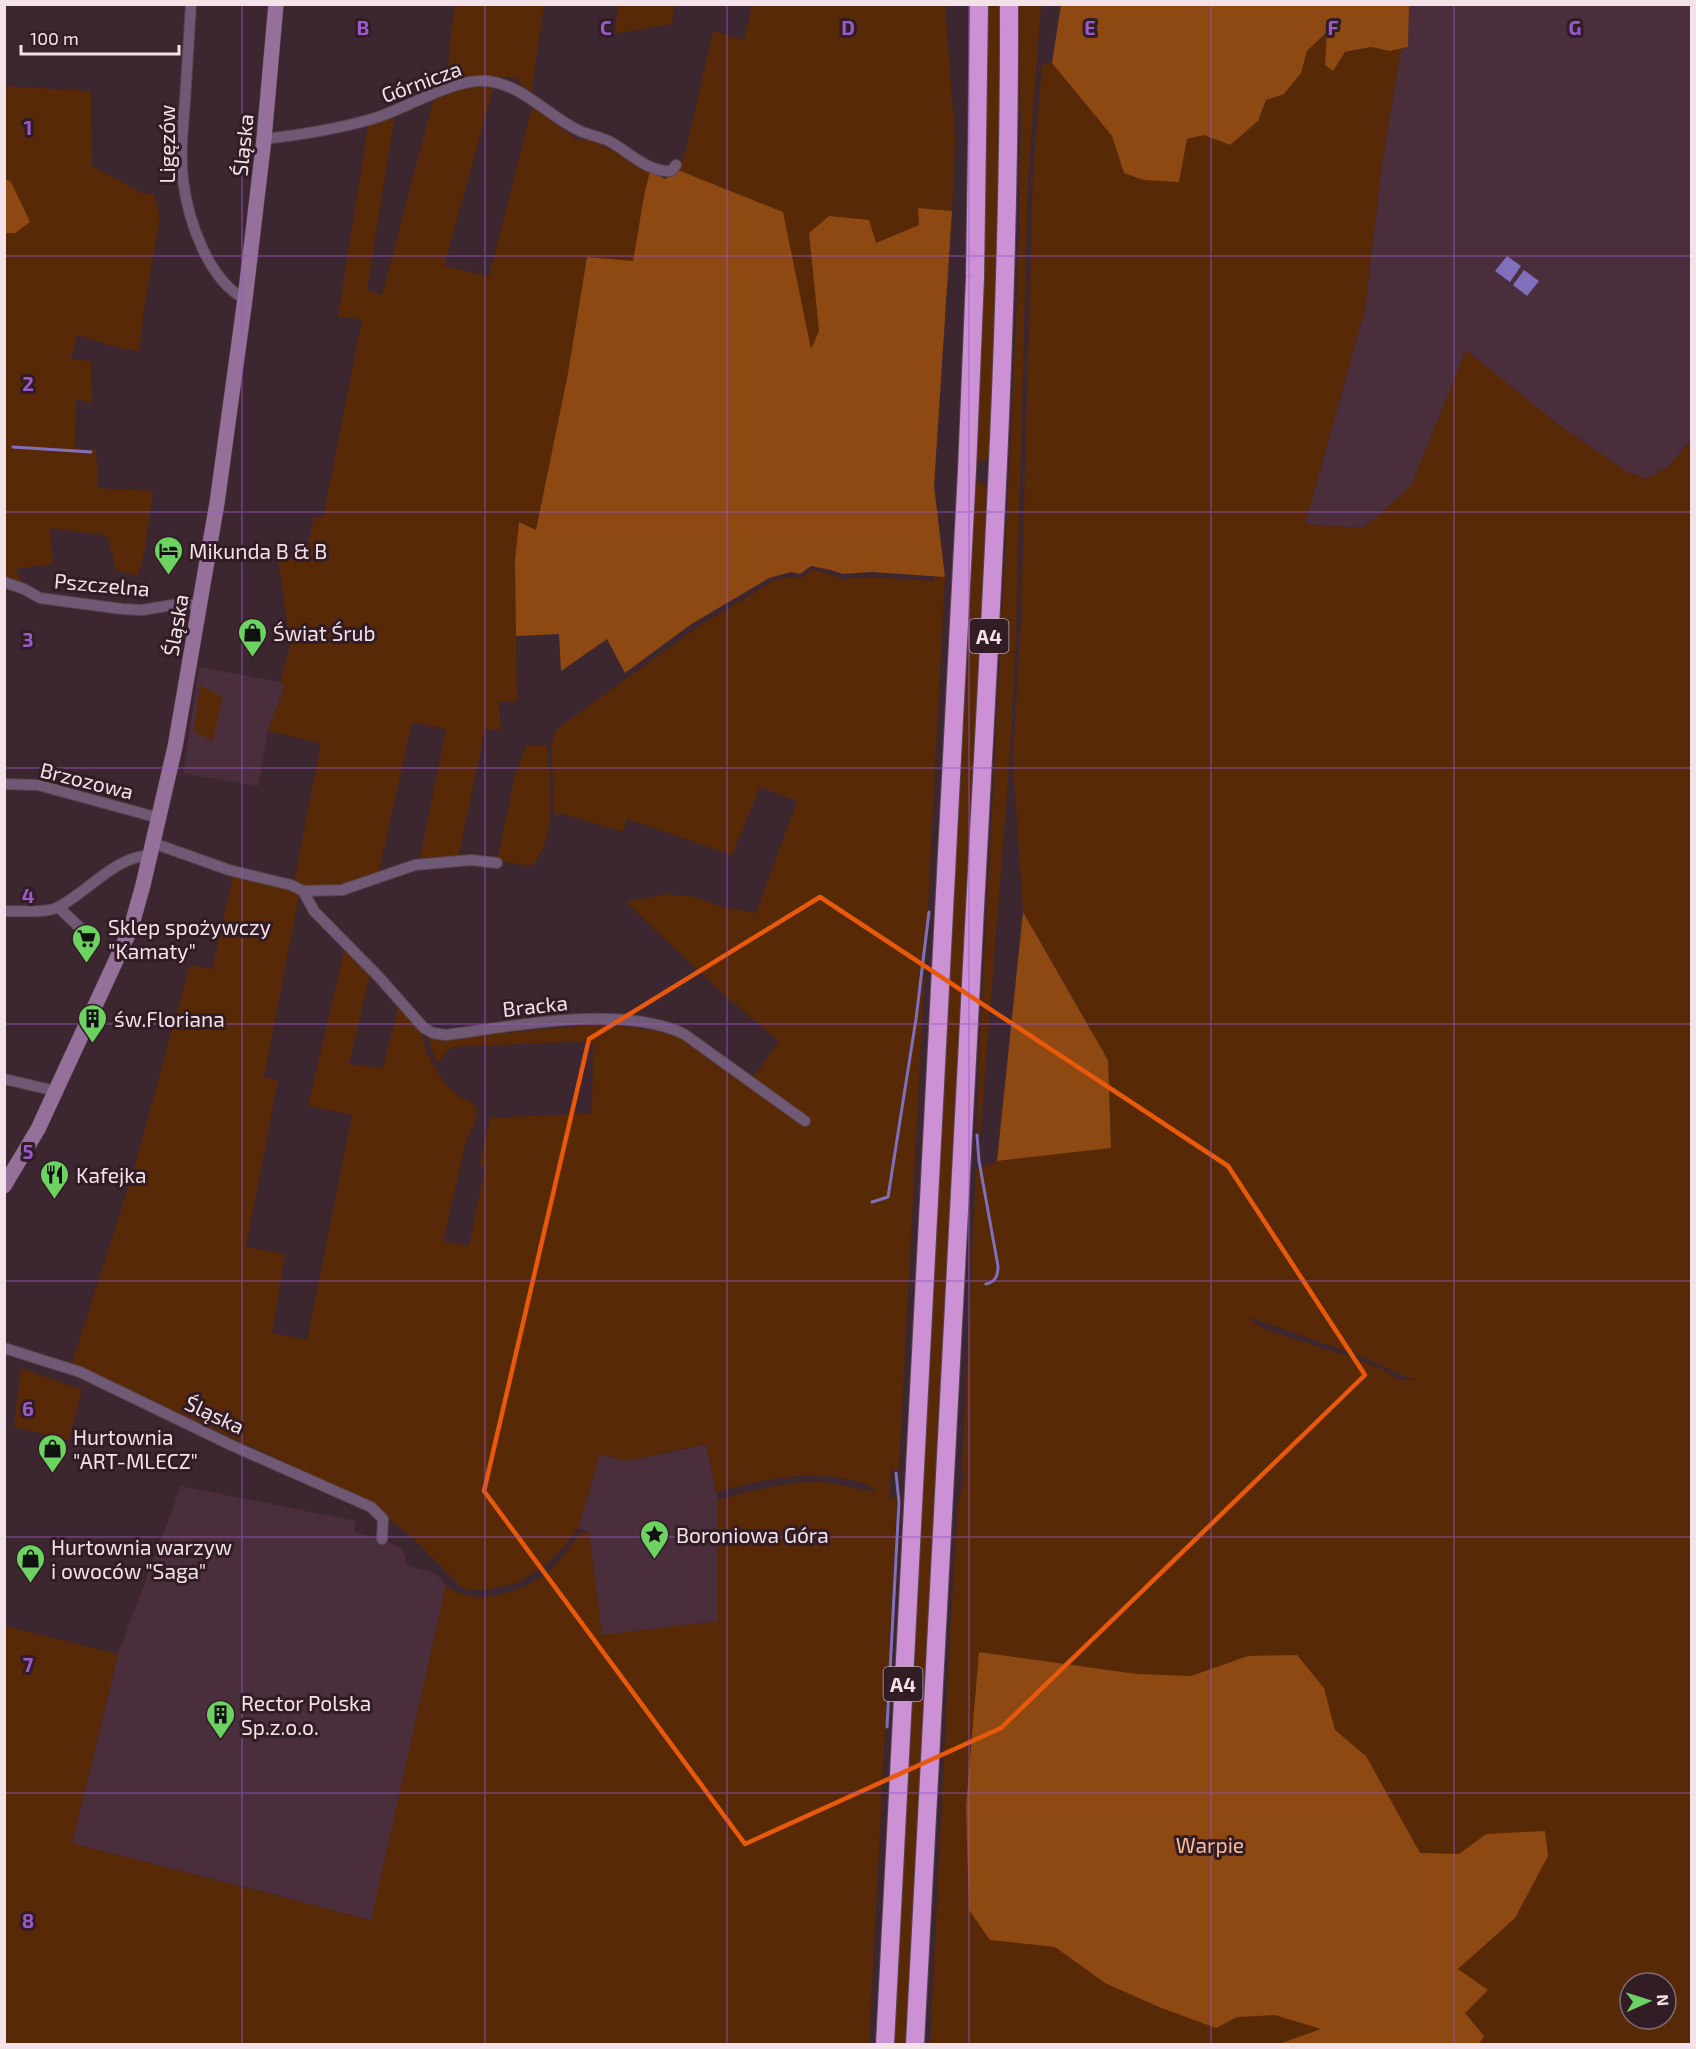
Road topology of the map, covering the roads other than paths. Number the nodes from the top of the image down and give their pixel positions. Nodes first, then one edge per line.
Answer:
1 (191, 4) edge
2 (276, 4) edge
3 (979, 4) edge
4 (1009, 4) edge
5 (264, 140) junction
6 (676, 165) dead end
7 (245, 299) junction
8 (4, 582) edge
9 (200, 605) junction
10 (4, 784) edge
11 (159, 818) junction
12 (151, 849) junction
13 (497, 863) dead end
14 (303, 891) junction
15 (58, 907) junction
16 (4, 911) edge
17 (95, 938) dead end
18 (4, 1079) edge
19 (56, 1091) junction
20 (805, 1121) dead end
21 (4, 1186) edge
22 (4, 1348) edge
23 (382, 1539) dead end
24 (885, 2044) edge
25 (915, 2044) edge

1 - 7 street, Ligęzów
2 - 5 main road, Śląska
3 - 24 highway, A4
4 - 25 highway, A4
5 - 6 street, Górnicza
5 - 7 main road, Śląska
7 - 9 main road, Śląska
8 - 9 street, Pszczelna
9 - 11 main road, Śląska
10 - 11 street, Brzozowa
11 - 12 main road, Śląska
12 - 14 street
12 - 15 street
12 - 19 main road, Śląska
13 - 14 street
14 - 20 street, Bracka
15 - 16 street
15 - 17 street
18 - 19 street
19 - 21 main road, Śląska
22 - 23 street, Śląska

